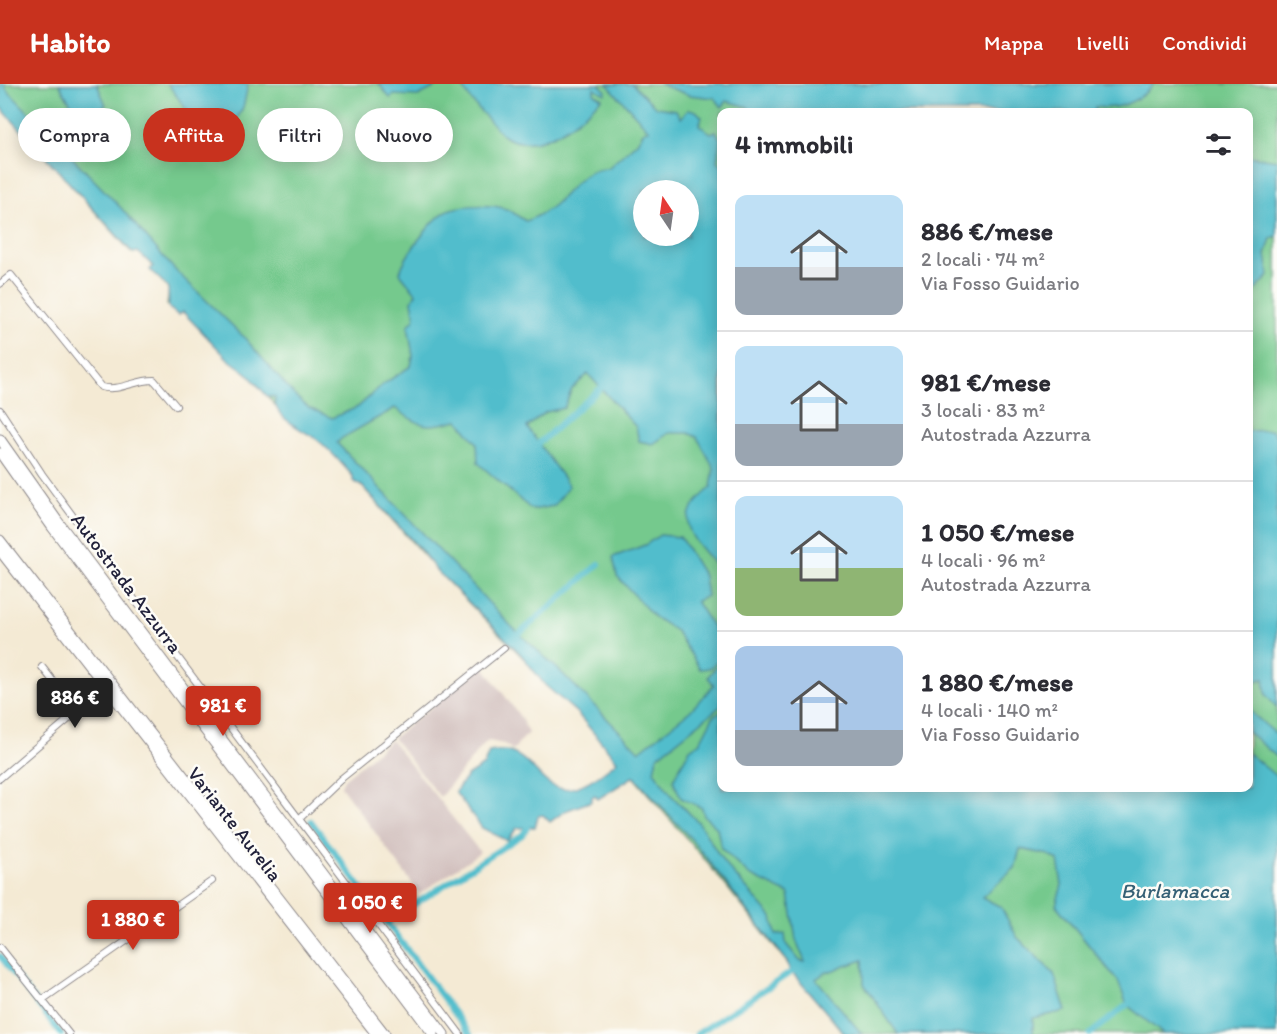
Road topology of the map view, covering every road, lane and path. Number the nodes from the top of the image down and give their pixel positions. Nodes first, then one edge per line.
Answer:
1 (0, 284) edge
2 (176, 406) dead end
3 (0, 410) edge
4 (0, 439) edge
5 (0, 453) edge
6 (0, 540) edge
7 (0, 551) edge
8 (504, 648) dead end
9 (42, 667) dead end
10 (0, 778) edge
11 (299, 819) junction
12 (212, 881) dead end
13 (0, 947) edge
14 (42, 1000) junction
15 (69, 1034) edge
16 (376, 1034) edge
17 (385, 1034) edge
18 (433, 1034) edge
19 (444, 1034) edge
20 (460, 1034) edge

1 - 2 street
3 - 11 street
4 - 19 highway, Autostrada Azzurra
5 - 18 highway, Autostrada Azzurra
6 - 17 highway, Variante Aurelia
7 - 16 highway, Variante Aurelia
8 - 11 street
9 - 10 street
11 - 20 street
12 - 14 street
13 - 14 street
14 - 15 street

